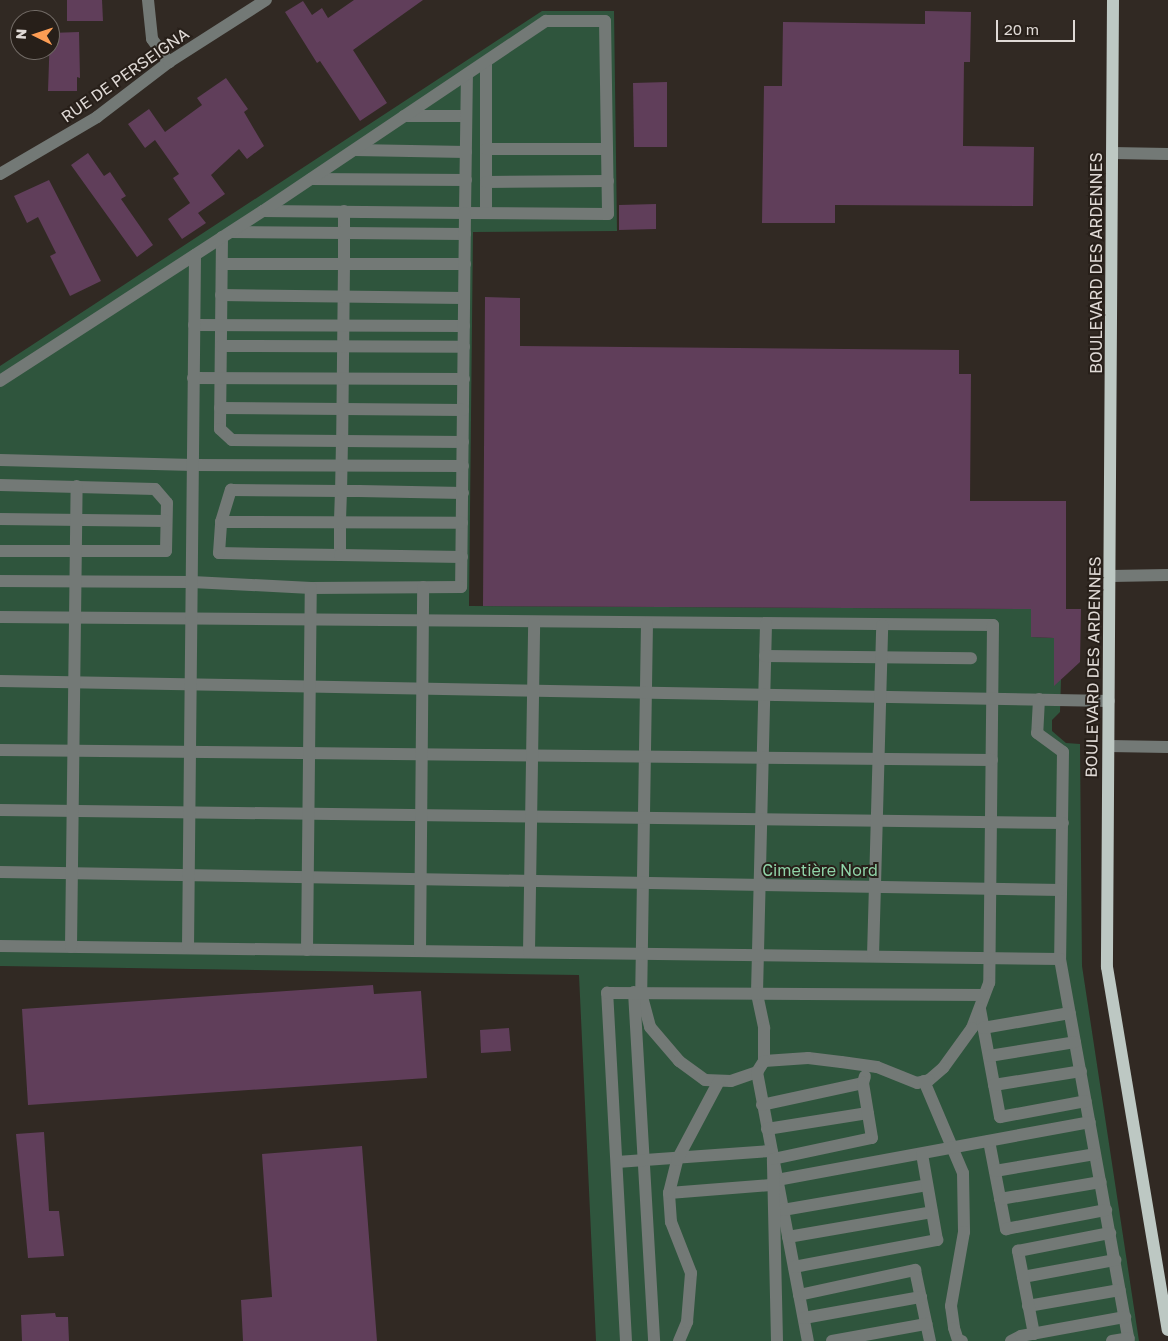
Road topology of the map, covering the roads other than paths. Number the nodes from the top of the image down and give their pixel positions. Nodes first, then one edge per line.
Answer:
1 (148, 0) edge
2 (266, 0) edge
3 (1113, 0) edge
4 (169, 62) junction
5 (486, 62) junction
6 (466, 75) junction
7 (404, 116) junction
8 (466, 116) junction
9 (486, 149) junction
10 (607, 149) junction
11 (355, 150) junction
12 (466, 152) junction
13 (1112, 153) junction
14 (1168, 154) edge
15 (0, 174) edge
16 (311, 179) junction
17 (466, 180) junction
18 (608, 181) junction
19 (486, 182) junction
20 (262, 211) junction
21 (344, 212) junction
22 (465, 213) junction
23 (486, 213) junction
24 (344, 233) junction
25 (226, 234) junction
26 (465, 234) junction
27 (195, 255) junction
28 (222, 264) junction
29 (344, 264) junction
30 (465, 264) junction
31 (221, 294) junction
32 (343, 296) junction
33 (464, 298) junction
34 (194, 325) junction
35 (221, 325) junction
36 (343, 326) junction
37 (464, 326) junction
38 (221, 346) junction
39 (343, 347) junction
40 (464, 347) junction
41 (193, 378) junction
42 (220, 378) junction
43 (342, 378) junction
44 (464, 379) junction
45 (0, 381) edge
46 (220, 408) junction
47 (342, 409) junction
48 (463, 410) junction
49 (342, 441) junction
50 (463, 442) junction
51 (0, 460) edge
52 (193, 465) junction
53 (341, 465) junction
54 (463, 466) junction
55 (0, 485) edge
56 (78, 486) junction
57 (341, 492) junction
58 (462, 493) junction
59 (0, 519) edge
60 (77, 520) junction
61 (166, 521) junction
62 (221, 522) junction
63 (340, 523) junction
64 (462, 523) junction
65 (0, 551) edge
66 (76, 552) junction
67 (340, 555) junction
68 (462, 557) junction
69 (1168, 575) edge
70 (1111, 576) junction
71 (0, 581) edge
72 (76, 581) junction
73 (192, 582) junction
74 (423, 587) junction
75 (311, 588) junction
76 (0, 618) edge
77 (76, 618) junction
78 (191, 619) junction
79 (310, 620) junction
80 (422, 621) junction
81 (534, 622) junction
82 (648, 623) junction
83 (766, 624) junction
84 (882, 625) junction
85 (765, 656) junction
86 (881, 657) junction
87 (971, 658) dead end
88 (0, 681) edge
89 (75, 682) junction
90 (310, 686) junction
91 (190, 687) junction
92 (424, 689) junction
93 (533, 691) junction
94 (646, 692) junction
95 (764, 695) junction
96 (880, 697) junction
97 (992, 698) junction
98 (1039, 699) junction
99 (1109, 701) junction
100 (1109, 746) junction
101 (1168, 747) edge
102 (0, 750) edge
103 (74, 751) junction
104 (190, 752) junction
105 (309, 753) junction
106 (422, 754) junction
107 (532, 756) junction
108 (645, 757) junction
109 (763, 758) junction
110 (878, 759) junction
111 (992, 760) junction
112 (0, 810) edge
113 (73, 810) junction
114 (190, 812) junction
115 (308, 814) junction
116 (422, 815) junction
117 (531, 816) junction
118 (644, 818) junction
119 (761, 819) junction
120 (877, 820) junction
121 (991, 822) junction
122 (1063, 823) junction
123 (0, 872) edge
124 (72, 873) junction
125 (189, 875) junction
126 (308, 877) junction
127 (421, 879) junction
128 (530, 881) junction
129 (643, 883) junction
130 (760, 885) junction
131 (875, 887) junction
132 (990, 889) junction
133 (1061, 890) junction
134 (0, 946) edge
135 (71, 947) junction
136 (188, 948) junction
137 (307, 950) junction
138 (420, 951) junction
139 (529, 952) junction
140 (642, 954) junction
141 (758, 955) junction
142 (874, 956) junction
143 (990, 958) junction
144 (1060, 959) junction
145 (637, 993) junction
146 (757, 994) junction
147 (984, 995) junction
148 (980, 1008) junction
149 (1070, 1013) junction
150 (983, 1028) junction
151 (1076, 1042) junction
152 (989, 1056) junction
153 (764, 1061) junction
154 (867, 1066) junction
155 (1081, 1071) junction
156 (757, 1072) junction
157 (719, 1081) junction
158 (924, 1081) junction
159 (863, 1083) junction
160 (994, 1085) junction
161 (1086, 1101) junction
162 (762, 1104) junction
163 (868, 1112) junction
164 (1090, 1122) junction
165 (767, 1129) junction
166 (989, 1141) junction
167 (951, 1149) junction
168 (922, 1154) junction
169 (1096, 1154) junction
170 (772, 1155) junction
171 (677, 1160) junction
172 (644, 1161) junction
173 (617, 1162) junction
174 (995, 1171) junction
175 (1101, 1182) junction
176 (774, 1183) junction
177 (927, 1185) junction
178 (669, 1193) junction
179 (1000, 1199) junction
180 (783, 1210) junction
181 (1106, 1210) junction
182 (932, 1212) junction
183 (1110, 1232) junction
184 (788, 1237) junction
185 (1115, 1260) junction
186 (794, 1267) junction
187 (1023, 1277) junction
188 (1120, 1290) junction
189 (799, 1295) junction
190 (921, 1297) junction
191 (1028, 1306) junction
192 (1125, 1317) junction
193 (804, 1318) junction
194 (926, 1324) junction
195 (1168, 1330) edge
196 (1034, 1334) junction
197 (1129, 1339) edge
198 (626, 1341) edge
199 (654, 1341) edge
200 (679, 1341) edge
201 (777, 1341) edge
202 (808, 1341) edge
203 (832, 1341) edge
204 (930, 1341) edge
205 (962, 1341) edge
206 (1011, 1341) edge
207 (1112, 1341) edge

1 - 4 street
2 - 4 street, RUE DE PERSEIGNA
3 - 13 main road, BOULEVARD DES ARDENNES
4 - 15 street, RUE DE PERSEIGNA
5 - 6 street
5 - 9 street
5 - 10 street
6 - 7 street
6 - 8 street
7 - 8 street
7 - 11 street
8 - 12 street
9 - 10 street
9 - 19 street
10 - 18 street
11 - 12 street
11 - 16 street
12 - 17 street
13 - 14 street
13 - 70 main road, BOULEVARD DES ARDENNES
16 - 17 street
16 - 20 street
17 - 22 street
18 - 19 street
18 - 23 street
19 - 23 street
20 - 21 street
20 - 25 street
21 - 22 street
21 - 24 street
22 - 23 street
22 - 26 street
24 - 25 street
24 - 26 street
24 - 29 street
25 - 27 street
25 - 28 street
26 - 30 street
27 - 34 street
27 - 45 street
28 - 29 street
28 - 31 street
29 - 30 street
29 - 32 street
30 - 33 street
31 - 32 street
31 - 35 street
32 - 33 street
32 - 36 street
33 - 37 street
34 - 35 street
34 - 41 street
35 - 36 street
35 - 38 street
36 - 37 street
36 - 39 street
37 - 40 street
38 - 39 street
38 - 42 street
39 - 40 street
39 - 43 street
40 - 44 street
41 - 42 street
41 - 52 street
42 - 43 street
42 - 46 street
43 - 44 street
43 - 47 street
44 - 48 street
46 - 47 street
46 - 49 street
47 - 48 street
47 - 49 street
48 - 50 street
49 - 50 street
49 - 53 street
50 - 54 street
51 - 52 street
52 - 53 street
52 - 73 street
53 - 54 street
53 - 57 street
54 - 58 street
55 - 56 street
56 - 60 street
56 - 61 street
57 - 58 street
57 - 62 street
57 - 63 street
58 - 64 street
59 - 60 street
60 - 61 street
60 - 66 street
61 - 66 street
62 - 63 street
62 - 67 street
63 - 64 street
63 - 67 street
64 - 68 street
65 - 66 street
66 - 72 street
67 - 68 street
68 - 74 street
69 - 70 street
70 - 99 main road, BOULEVARD DES ARDENNES
71 - 72 street
72 - 73 street
72 - 77 street
73 - 75 street
73 - 78 street
74 - 75 street
74 - 80 street
75 - 79 street
76 - 77 street
77 - 78 street
77 - 89 street
78 - 79 street
78 - 91 street
79 - 80 street
79 - 90 street
80 - 81 street
80 - 92 street
81 - 82 street
81 - 93 street
82 - 83 street
82 - 94 street
83 - 84 street
83 - 85 street
84 - 86 street
84 - 97 street
85 - 86 street
85 - 95 street
86 - 87 street
86 - 96 street
88 - 89 street
89 - 91 street
89 - 103 street
90 - 91 street
90 - 92 street
90 - 105 street
91 - 104 street
92 - 93 street
92 - 106 street
93 - 94 street
93 - 107 street
94 - 95 street
94 - 108 street
95 - 96 street
95 - 109 street
96 - 97 street
96 - 110 street
97 - 98 street
97 - 111 street
98 - 99 street
98 - 122 street
99 - 100 main road, BOULEVARD DES ARDENNES
100 - 101 street
100 - 195 main road, BOULEVARD DES ARDENNES
102 - 103 street
103 - 104 street
103 - 113 street
104 - 105 street
104 - 114 street
105 - 106 street
105 - 115 street
106 - 107 street
106 - 116 street
107 - 108 street
107 - 117 street
108 - 109 street
108 - 118 street
109 - 110 street
109 - 119 street
110 - 111 street
110 - 120 street
111 - 121 street
112 - 113 street
113 - 114 street
113 - 124 street
114 - 115 street
114 - 125 street
115 - 116 street
115 - 126 street
116 - 117 street
116 - 127 street
117 - 118 street
117 - 128 street
118 - 119 street
118 - 129 street
119 - 120 street
119 - 130 street
120 - 121 street
120 - 131 street
121 - 122 street
121 - 132 street
122 - 133 street
123 - 124 street
124 - 125 street
124 - 135 street
125 - 126 street
125 - 136 street
126 - 127 street
126 - 137 street
127 - 128 street
127 - 138 street
128 - 129 street
128 - 139 street
129 - 130 street
129 - 140 street
130 - 131 street
130 - 141 street
131 - 132 street
131 - 142 street
132 - 133 street
132 - 143 street
133 - 144 street
134 - 135 street
135 - 136 street
136 - 137 street
137 - 138 street
138 - 139 street
139 - 140 street
140 - 141 street
140 - 145 street
141 - 142 street
141 - 146 street
142 - 143 street
143 - 144 street
143 - 147 street
144 - 149 street
145 - 146 street
145 - 157 street
145 - 172 street
145 - 173 street
146 - 147 street
146 - 153 street
147 - 148 street
148 - 150 street
148 - 158 street
149 - 150 street
149 - 151 street
150 - 152 street
151 - 152 street
151 - 155 street
152 - 160 street
153 - 154 street
153 - 156 street
154 - 158 street
154 - 159 street
155 - 160 street
155 - 161 street
156 - 157 street
156 - 162 street
157 - 171 street
158 - 167 street
159 - 162 street
159 - 163 street
160 - 161 street
161 - 164 street
162 - 165 street
163 - 165 street
163 - 170 street
164 - 166 street
164 - 169 street
165 - 170 street
166 - 167 street
166 - 174 street
167 - 168 street
167 - 205 street
168 - 176 street
168 - 177 street
169 - 174 street
169 - 175 street
170 - 171 street
170 - 176 street
171 - 172 street
171 - 178 street
172 - 173 street
172 - 199 street
173 - 198 street
174 - 179 street
175 - 179 street
175 - 181 street
176 - 178 street
176 - 180 street
176 - 201 street
177 - 180 street
177 - 182 street
178 - 200 street
179 - 181 street
180 - 184 street
181 - 183 street
182 - 184 street
182 - 186 street
183 - 185 street
183 - 187 street
184 - 186 street
185 - 187 street
185 - 188 street
186 - 189 street
187 - 191 street
188 - 191 street
188 - 192 street
189 - 190 street
189 - 193 street
190 - 193 street
190 - 194 street
191 - 196 street
192 - 196 street
192 - 197 street
193 - 202 street
194 - 203 street
194 - 204 street
196 - 206 street
197 - 207 street

